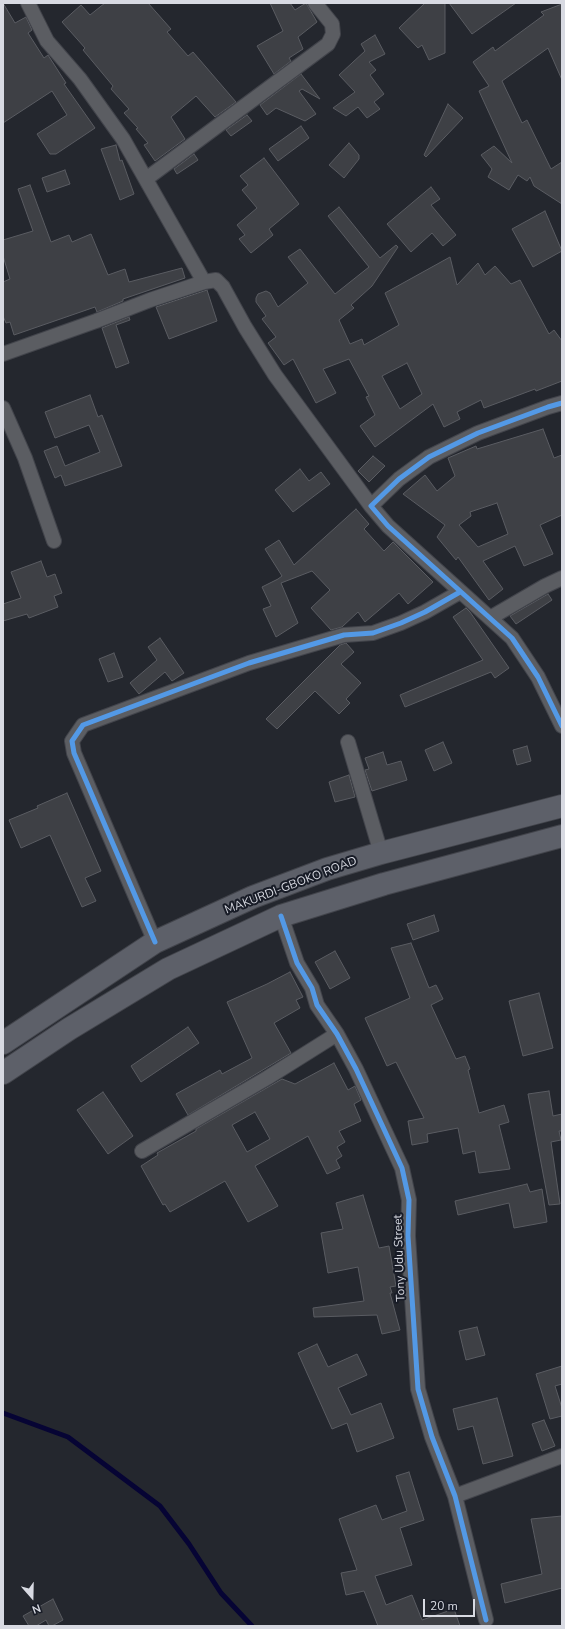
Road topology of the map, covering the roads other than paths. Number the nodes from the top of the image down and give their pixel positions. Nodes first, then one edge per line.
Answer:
1 (28, 3) edge
2 (315, 3) edge
3 (146, 180) junction
4 (204, 282) junction
5 (3, 354) edge
6 (562, 403) edge
7 (3, 408) edge
8 (371, 506) junction
9 (54, 541) dead end
10 (562, 578) edge
11 (460, 592) junction
12 (490, 618) junction
13 (562, 726) edge
14 (348, 742) dead end
15 (562, 806) edge
16 (562, 836) edge
17 (381, 853) junction
18 (281, 916) junction
19 (155, 942) junction
20 (337, 1034) junction
21 (3, 1043) edge
22 (3, 1073) edge
23 (142, 1151) dead end
24 (562, 1456) edge
25 (454, 1496) junction
26 (486, 1620) dead end

1 - 3 street
2 - 3 street
3 - 4 street
4 - 5 street
4 - 8 street
6 - 8 street
7 - 9 street
8 - 11 street
10 - 12 street
11 - 12 street
11 - 19 street
12 - 13 street
14 - 17 street
15 - 17 main road, MAKURDI-GBOKO ROAD
16 - 18 main road
17 - 19 main road, MAKURDI-GBOKO ROAD
18 - 20 street, Tony Udu Street
18 - 22 main road
19 - 21 main road, MAKURDI-GBOKO ROAD
20 - 23 street
20 - 25 street, Tony Udu Street
24 - 25 street
25 - 26 street, Tony Udu Street

